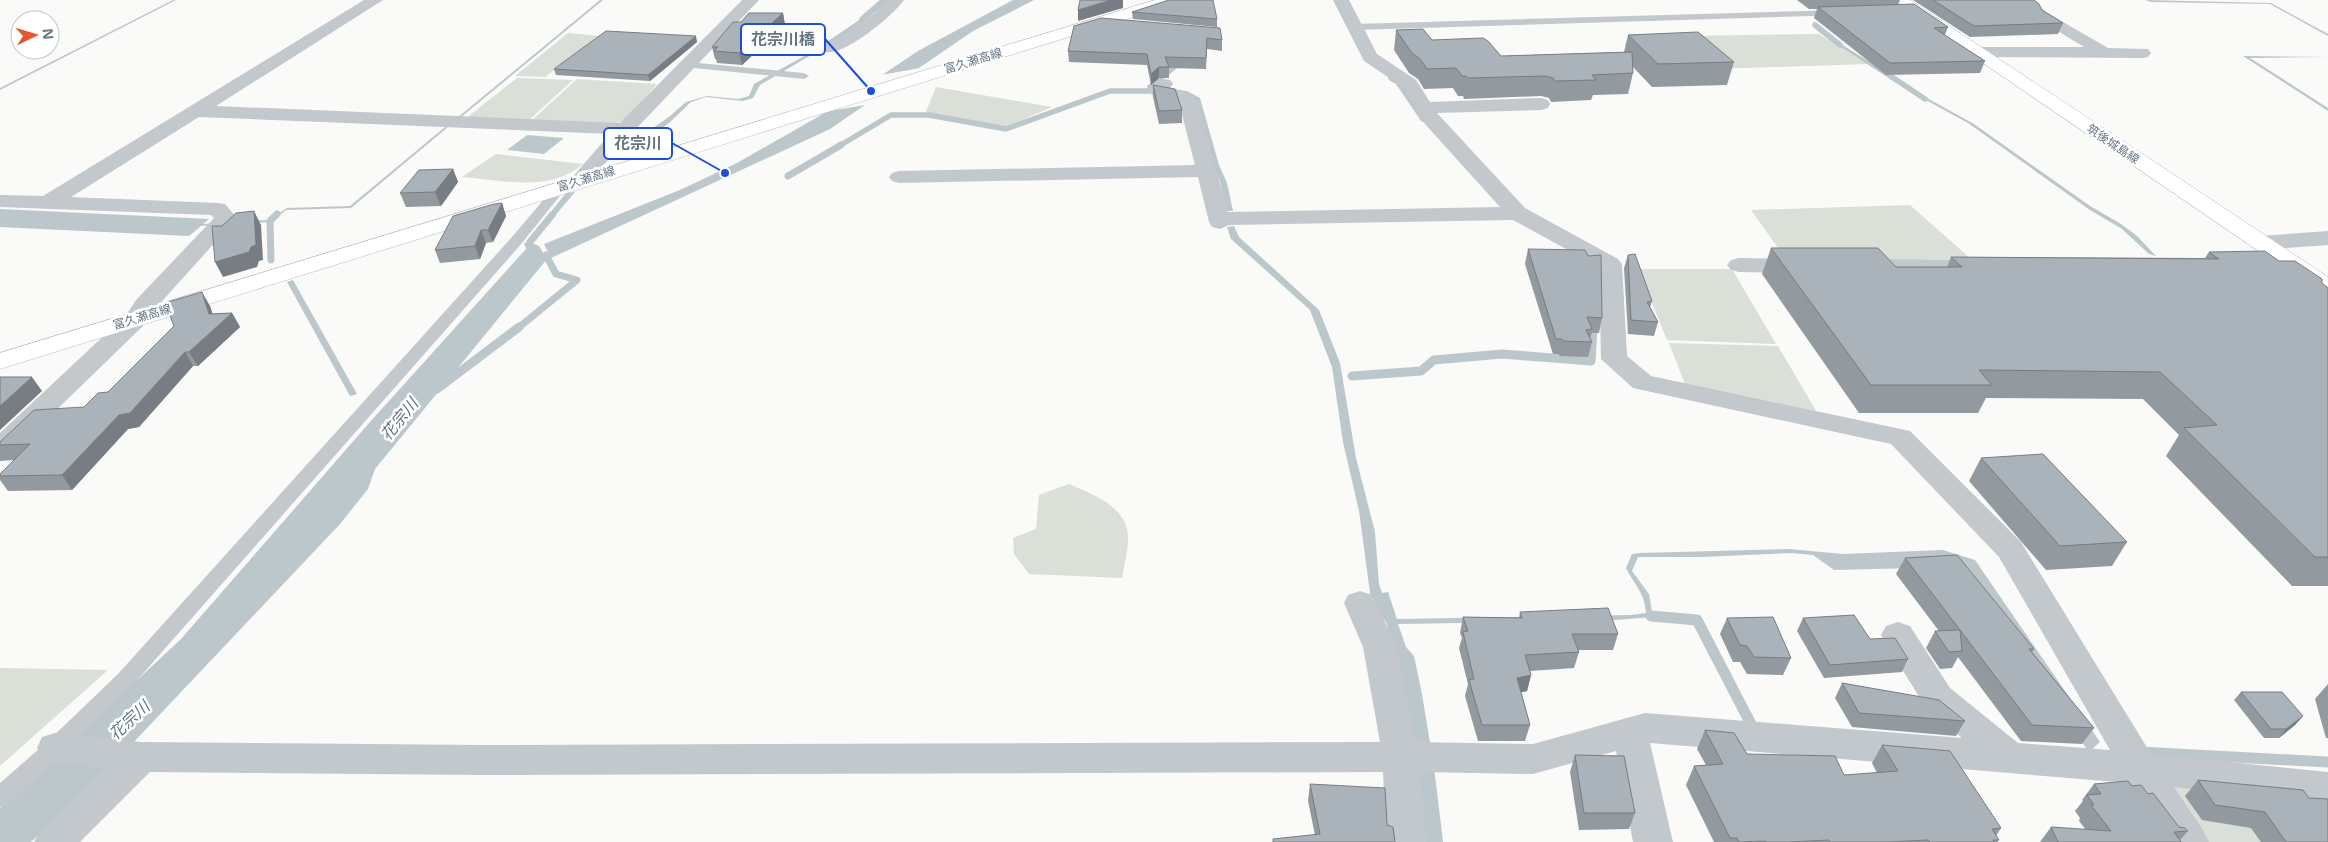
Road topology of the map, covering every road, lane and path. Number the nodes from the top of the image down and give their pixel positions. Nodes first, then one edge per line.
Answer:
1 (375, 0) edge
2 (751, 0) edge
3 (896, 0) edge
4 (1172, 0) edge
5 (1341, 0) edge
6 (1897, 6) edge
7 (1846, 13) edge
8 (2044, 16) edge
9 (1099, 22) junction
10 (1136, 26) edge
11 (1355, 27) junction
12 (832, 48) dead end
13 (1976, 52) junction
14 (2103, 52) junction
15 (2142, 53) dead end
16 (688, 65) junction
17 (804, 76) dead end
18 (1164, 84) dead end
19 (1541, 104) dead end
20 (1425, 108) junction
21 (196, 112) junction
22 (625, 129) junction
23 (1207, 171) junction
24 (900, 178) dead end
25 (570, 184) junction
26 (0, 201) edge
27 (47, 203) junction
28 (1518, 213) junction
29 (2328, 238) edge
30 (2260, 243) junction
31 (1739, 265) dead end
32 (2010, 266) edge
33 (2256, 266) edge
34 (2295, 266) junction
35 (2328, 288) edge
36 (136, 319) junction
37 (0, 361) edge
38 (0, 449) edge
39 (1360, 602) dead end
40 (1898, 635) dead end
41 (1630, 732) junction
42 (55, 748) junction
43 (141, 757) junction
44 (1401, 757) junction
45 (2010, 758) junction
46 (2140, 768) junction
47 (2328, 788) edge
48 (0, 797) edge
49 (54, 842) edge
50 (1406, 842) edge
51 (1652, 842) edge
52 (2189, 842) edge

1 - 21 street
2 - 16 street
3 - 12 street
4 - 9 main road, 富久瀬高線
5 - 11 street
6 - 13 main road, 筑後城島線
7 - 11 lane
8 - 14 street
9 - 10 street
9 - 25 main road, 富久瀬高線
11 - 20 street
13 - 14 street
13 - 30 main road, 筑後城島線
14 - 15 street
16 - 17 lane
16 - 22 street
18 - 23 street
19 - 20 street
20 - 28 street
21 - 22 street
21 - 27 street
22 - 25 street
23 - 24 street
23 - 28 street
25 - 36 main road, 富久瀬高線
25 - 42 lane
26 - 27 street
27 - 36 street
28 - 46 street
29 - 30 street
30 - 34 main road, 筑後城島線
31 - 32 street
33 - 34 street
34 - 35 main road, 筑後城島線
36 - 37 main road, 富久瀬高線
36 - 38 street
39 - 44 street
40 - 45 street
41 - 44 street
41 - 45 street
41 - 51 street
42 - 43 street
42 - 48 lane
43 - 44 street
43 - 49 street
44 - 50 street
45 - 46 street
46 - 47 street
46 - 52 street

